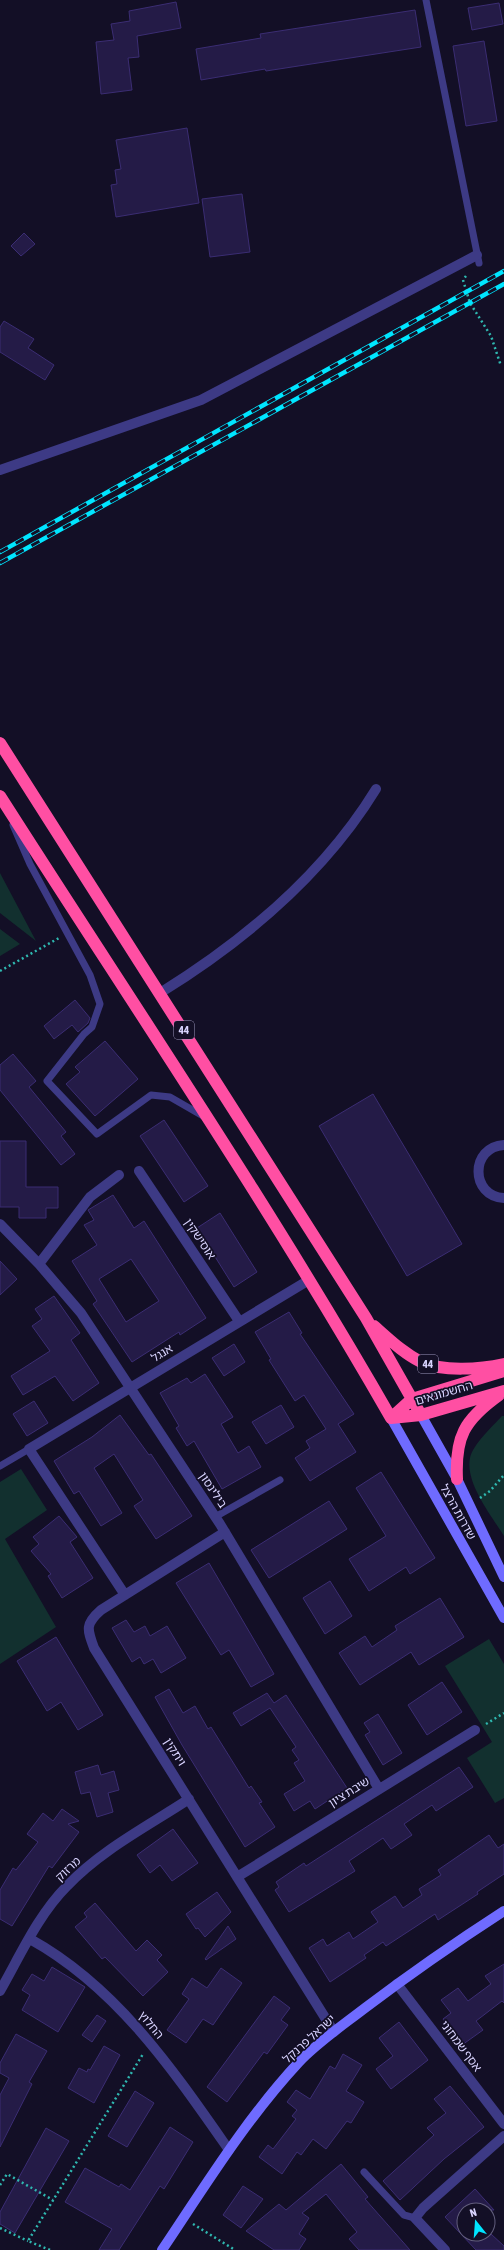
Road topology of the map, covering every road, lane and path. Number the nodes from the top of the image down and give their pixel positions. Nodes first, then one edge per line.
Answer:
1 (426, 0) edge
2 (478, 259) junction
3 (501, 366) dead end
4 (0, 470) edge
5 (0, 743) edge
6 (376, 789) dead end
7 (1, 798) edge
8 (68, 933) junction
9 (0, 971) edge
10 (160, 993) junction
11 (210, 1120) junction
12 (504, 1145) edge
13 (139, 1171) dead end
14 (119, 1174) dead end
15 (504, 1198) edge
16 (0, 1224) edge
17 (39, 1264) junction
18 (309, 1280) junction
19 (366, 1318) junction
20 (239, 1321) junction
21 (504, 1364) edge
22 (504, 1371) edge
23 (130, 1388) junction
24 (504, 1391) edge
25 (412, 1399) junction
26 (421, 1416) junction
27 (391, 1418) junction
28 (29, 1449) junction
29 (0, 1466) edge
30 (504, 1475) edge
31 (457, 1479) junction
32 (280, 1480) dead end
33 (470, 1506) junction
34 (215, 1517) junction
35 (225, 1532) junction
36 (504, 1577) edge
37 (125, 1595) junction
38 (504, 1618) edge
39 (504, 1713) edge
40 (475, 1730) joint
41 (379, 1790) junction
42 (189, 1799) junction
43 (237, 1877) junction
44 (504, 1911) edge
45 (30, 1939) junction
46 (397, 1984) junction
47 (0, 1991) edge
48 (334, 2032) junction
49 (149, 2043) junction
50 (504, 2124) edge
51 (504, 2136) edge
52 (229, 2150) junction
53 (364, 2172) dead end
54 (0, 2185) edge
55 (53, 2200) junction
56 (183, 2218) junction
57 (415, 2218) junction
58 (0, 2228) edge
59 (28, 2241) junction
60 (50, 2250) edge
61 (162, 2250) edge
62 (235, 2250) edge
63 (445, 2250) edge

1 - 2 lane
2 - 3 path
2 - 4 street
5 - 10 highway, 44
6 - 10 street
7 - 8 lane
7 - 11 highway, 44
8 - 9 path
8 - 11 lane
10 - 19 highway, 44
11 - 18 highway, 44
12 - 15 street
13 - 20 street, אוסישקין
14 - 17 street
16 - 17 street, בילינסון
17 - 23 street, בילינסון
18 - 20 street, אנגל
18 - 27 highway, 44
19 - 21 highway, 44
19 - 25 highway, 44
20 - 23 street, אנגל
22 - 25 highway
23 - 28 street, אנגל
23 - 34 street, בילינסון
24 - 26 highway, החשמונאים
24 - 31 highway
25 - 26 highway, 44
25 - 27 highway
26 - 27 highway, החשמונאים
26 - 31 street, שדרות הרצל
27 - 38 street, שדרות הרצל
28 - 29 lane, אנגל
28 - 37 street
30 - 33 path
31 - 33 street, שדרות הרצל
32 - 34 lane
33 - 36 street, שדרות הרצל
34 - 35 street, בילינסון
35 - 37 street, ויתקין
35 - 41 street, בילינסון
37 - 42 street, ויתקין
39 - 40 path
40 - 41 street, שיבת ציון
41 - 43 street, שיבת ציון
42 - 43 street, ויתקין
42 - 45 street, מרזוק
43 - 48 street, ויתקין
44 - 46 street, ישראל פרנקל
45 - 47 street, מרזוק
45 - 49 street, החלוץ
46 - 48 street, ישראל פרנקל
46 - 50 street, אסף שמחוני
48 - 52 street, ישראל פרנקל
49 - 52 street, החלוץ
49 - 55 path
51 - 57 street
52 - 56 street, ישראל פרנקל
53 - 57 lane
54 - 55 path
55 - 59 path
56 - 61 street, ישראל פרנקל
56 - 62 path
57 - 63 street
58 - 59 path
59 - 60 path

